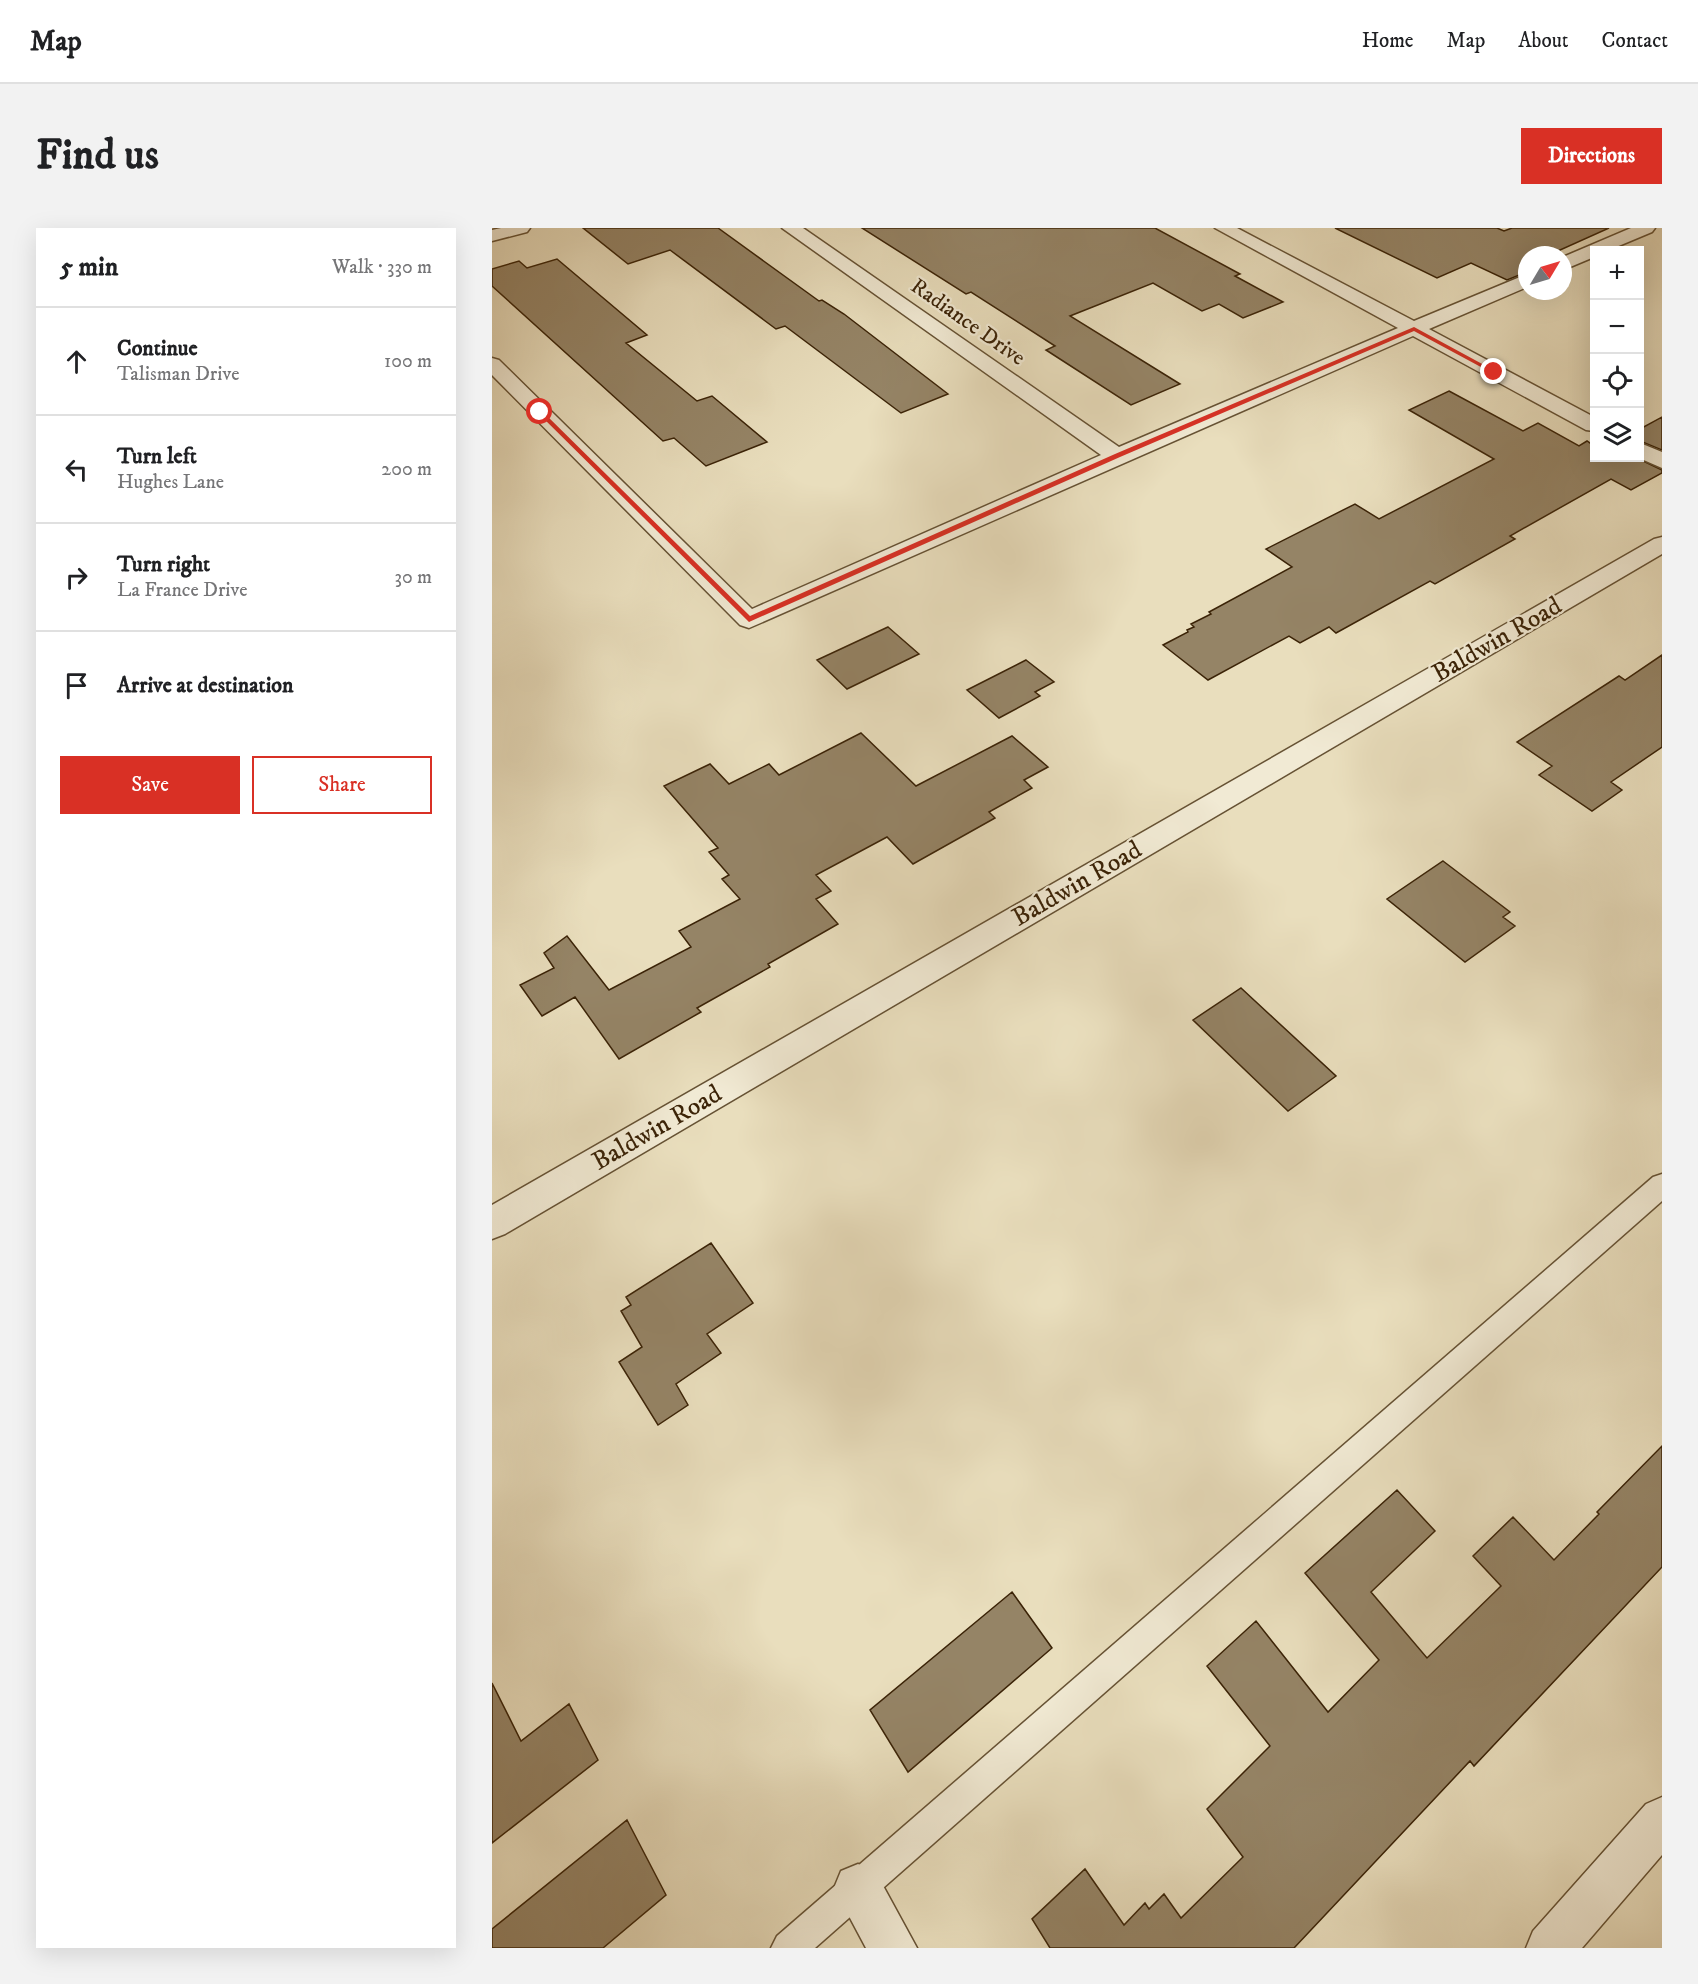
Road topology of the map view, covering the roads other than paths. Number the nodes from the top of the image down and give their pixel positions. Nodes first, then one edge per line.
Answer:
1 (521, 228) edge
2 (791, 228) edge
3 (1224, 228) edge
4 (1646, 228) edge
5 (492, 236) edge
6 (1572, 260) edge
7 (1518, 284) edge
8 (1414, 329) junction
9 (492, 364) edge
10 (1590, 423) edge
11 (1644, 451) edge
12 (1118, 456) junction
13 (1662, 461) edge
14 (1662, 544) edge
15 (1662, 1185) edge
16 (492, 1223) edge
17 (1662, 1820) edge
18 (858, 1888) junction
19 (789, 1948) edge
20 (892, 1948) edge
21 (1550, 1948) edge

1 - 5 street
2 - 12 street, Radiance Drive
3 - 8 street
4 - 6 street
7 - 8 street
8 - 10 street
8 - 12 street
9 - 12 street
11 - 13 street
14 - 16 street, Baldwin Road
15 - 18 lane
17 - 21 street
18 - 19 lane
18 - 20 street

